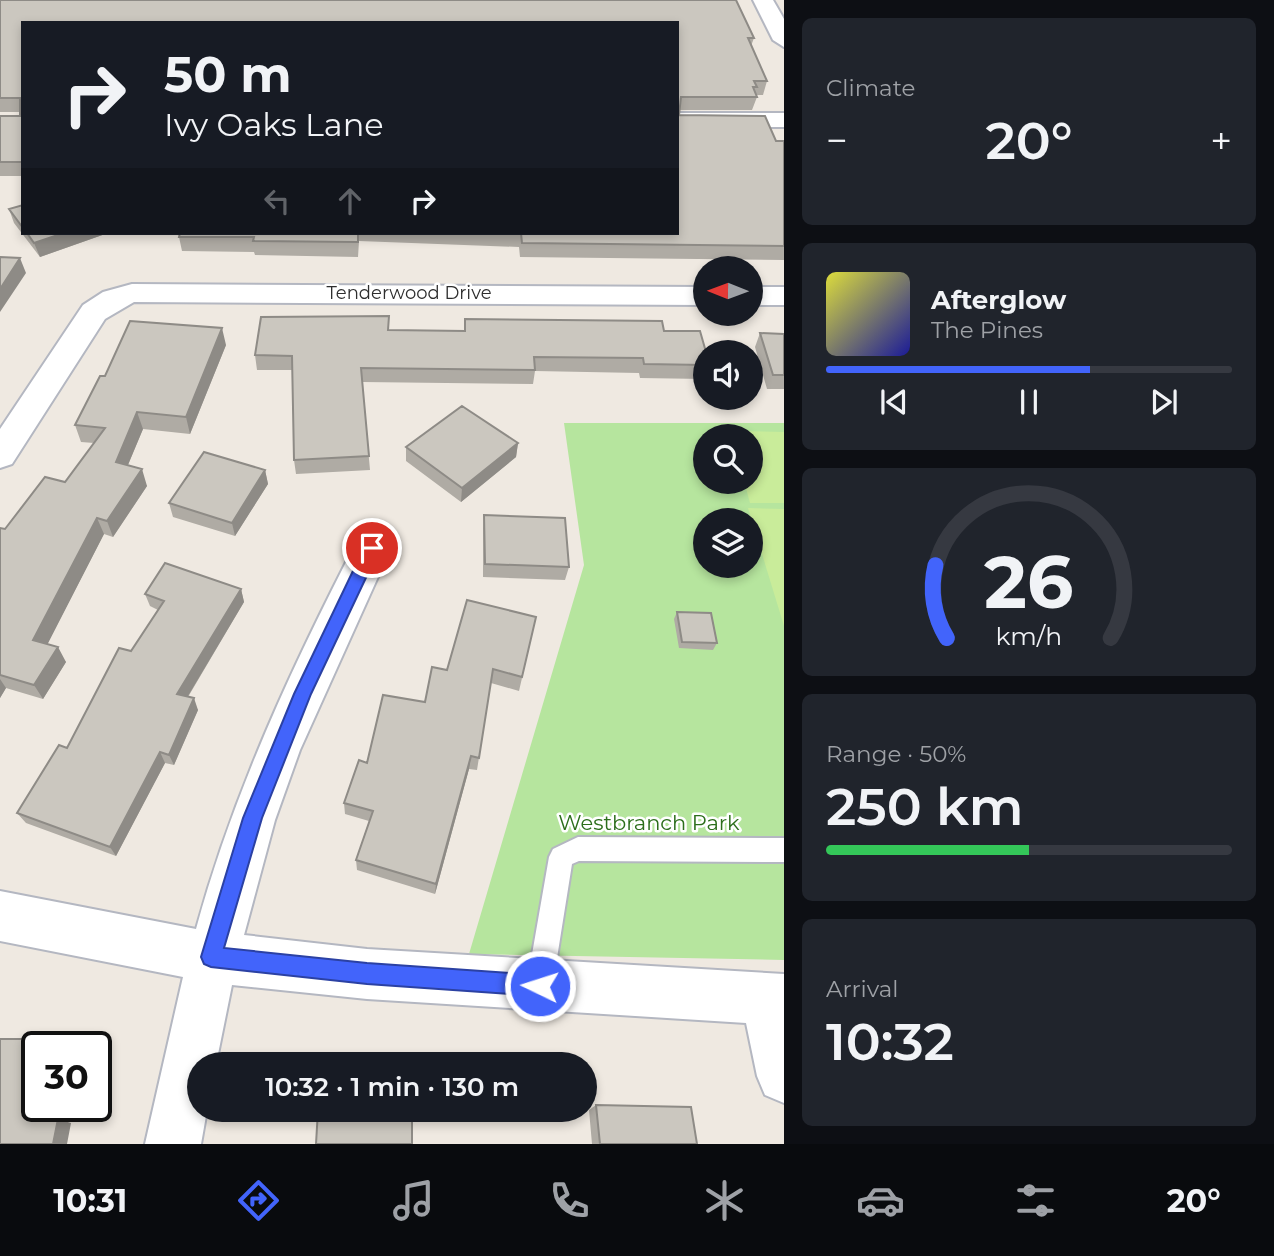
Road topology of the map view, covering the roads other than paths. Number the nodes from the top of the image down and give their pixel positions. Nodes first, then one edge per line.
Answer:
1 (764, 0) edge
2 (784, 40) edge
3 (679, 120) edge
4 (784, 120) edge
5 (693, 296) edge
6 (763, 296) edge
7 (784, 296) edge
8 (0, 455) edge
9 (372, 548) dead end
10 (784, 850) edge
11 (0, 916) edge
12 (211, 957) junction
13 (540, 986) junction
14 (775, 1001) edge
15 (784, 1076) edge
16 (173, 1144) edge

1 - 2 street
3 - 4 street
5 - 8 street, Tenderwood Drive
6 - 7 street
9 - 12 street
10 - 13 lane
11 - 12 street
12 - 13 street
12 - 16 street
13 - 14 street
14 - 15 street

